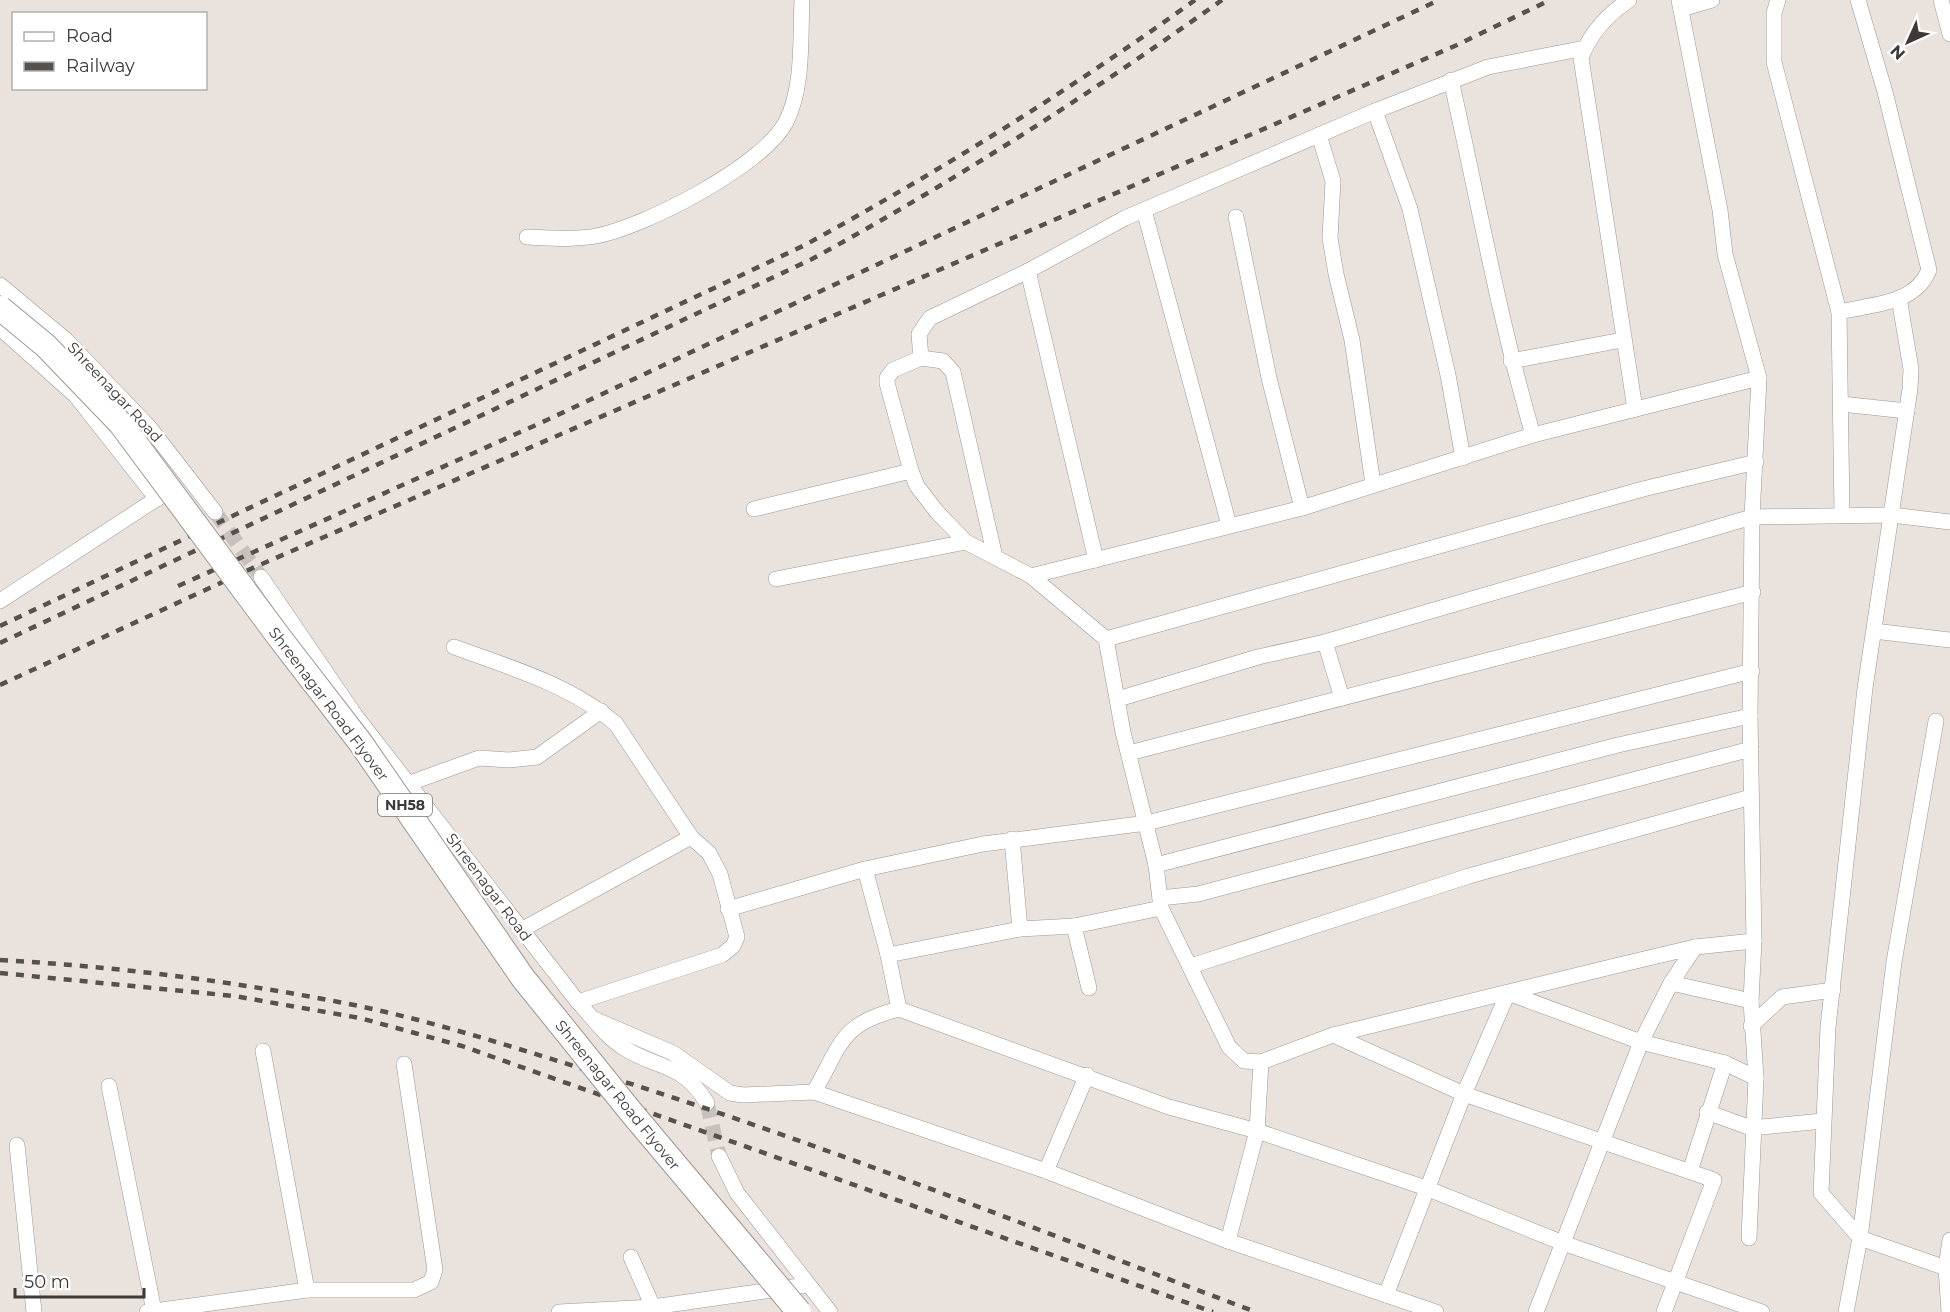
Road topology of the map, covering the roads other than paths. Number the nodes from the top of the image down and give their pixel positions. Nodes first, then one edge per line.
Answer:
1 (802, 0) edge
2 (1629, 0) edge
3 (1712, 0) edge
4 (1778, 0) edge
5 (1858, 0) edge
6 (1941, 0) edge
7 (1680, 4) edge
8 (1950, 34) edge
9 (1585, 48) junction
10 (1451, 80) junction
11 (1375, 111) junction
12 (1319, 135) junction
13 (1144, 210) junction
14 (1236, 217) dead end
15 (527, 237) dead end
16 (1028, 271) junction
17 (0, 285) edge
18 (1899, 298) junction
19 (0, 308) edge
20 (1839, 312) junction
21 (0, 328) edge
22 (1622, 340) junction
23 (921, 358) junction
24 (1511, 361) junction
25 (1759, 378) junction
26 (1841, 404) junction
27 (1635, 409) junction
28 (1907, 411) junction
29 (1533, 435) junction
30 (1463, 458) junction
31 (1756, 462) junction
32 (911, 471) junction
33 (189, 477) junction
34 (1373, 484) junction
35 (157, 499) junction
36 (1302, 508) junction
37 (754, 509) dead end
38 (215, 513) tunnel mouth
39 (1842, 514) junction
40 (1892, 515) junction
41 (1752, 517) junction
42 (1950, 522) edge
43 (1228, 525) junction
44 (966, 542) junction
45 (995, 557) junction
46 (1096, 560) junction
47 (1031, 576) junction
48 (261, 577) tunnel mouth
49 (776, 579) dead end
50 (1753, 592) junction
51 (0, 601) edge
52 (1874, 631) junction
53 (1106, 639) junction
54 (1950, 640) edge
55 (1325, 642) junction
56 (454, 647) dead end
57 (1752, 671) junction
58 (1342, 698) junction
59 (1118, 699) junction
60 (601, 711) junction
61 (1750, 716) junction
62 (1936, 721) dead end
63 (1751, 749) junction
64 (1129, 753) junction
65 (410, 783) junction
66 (1751, 797) junction
67 (1147, 823) junction
68 (691, 837) junction
69 (1012, 839) junction
70 (1156, 865) junction
71 (865, 869) junction
72 (1160, 903) junction
73 (728, 909) junction
74 (1074, 926) junction
75 (1020, 929) junction
76 (522, 930) junction
77 (1754, 941) junction
78 (1695, 947) junction
79 (888, 955) junction
80 (1191, 966) junction
81 (1671, 983) junction
82 (1089, 988) dead end
83 (1833, 990) junction
84 (1508, 993) junction
85 (1750, 1001) junction
86 (578, 1002) junction
87 (899, 1009) junction
88 (594, 1020) junction
89 (1751, 1026) junction
90 (1333, 1035) junction
91 (1641, 1042) junction
92 (263, 1051) dead end
93 (1261, 1062) junction
94 (1725, 1063) junction
95 (404, 1064) dead end
96 (1087, 1075) junction
97 (1756, 1078) junction
98 (109, 1086) dead end
99 (814, 1092) junction
100 (1464, 1094) junction
101 (706, 1103) tunnel mouth
102 (1707, 1112) junction
103 (1823, 1121) junction
104 (1751, 1128) junction
105 (1257, 1131) junction
106 (1603, 1140) junction
107 (17, 1145) dead end
108 (719, 1156) tunnel mouth
109 (1690, 1171) junction
110 (1046, 1172) junction
111 (1426, 1188) junction
112 (1749, 1238) dead end
113 (1860, 1238) junction
114 (1950, 1240) edge
115 (1228, 1241) junction
116 (1563, 1243) junction
117 (631, 1257) dead end
118 (1946, 1268) junction
119 (1677, 1282) junction
120 (807, 1285) junction
121 (307, 1290) junction
122 (1386, 1295) junction
123 (653, 1307) junction
124 (154, 1311) edge
125 (34, 1312) edge
126 (147, 1312) edge
127 (559, 1312) edge
128 (799, 1312) edge
129 (830, 1312) edge
130 (1436, 1312) edge
131 (1536, 1312) edge
132 (1664, 1312) edge
133 (1762, 1312) edge
134 (1846, 1312) edge
135 (1949, 1312) edge

1 - 15 street
2 - 9 street
3 - 7 street
4 - 20 street
5 - 18 street
6 - 8 street
7 - 25 street
9 - 10 street
9 - 22 street
10 - 11 street
10 - 24 street
11 - 12 street
11 - 30 street
12 - 13 street
12 - 34 street
13 - 16 street
13 - 43 street
14 - 36 street
16 - 23 street
16 - 46 street
17 - 33 street, Shreenagar Road
18 - 20 street
18 - 28 street
19 - 128 highway, Shreenagar Road Flyover / NH58, bridge
20 - 26 street
21 - 35 street
22 - 24 street
22 - 27 street
23 - 32 street
23 - 45 street
24 - 29 street
25 - 27 street
25 - 31 street
26 - 28 street
26 - 39 street
27 - 29 street
28 - 40 street
29 - 30 street
30 - 34 street
31 - 41 street
31 - 53 street
32 - 37 street
32 - 44 street
33 - 35 street
33 - 38 street, Shreenagar Road
34 - 36 street
35 - 51 street
36 - 43 street
39 - 40 street
39 - 41 street
40 - 42 street
40 - 52 street
41 - 50 street
41 - 55 street
43 - 46 street
44 - 45 street
44 - 49 street
45 - 47 street
46 - 47 street
47 - 53 street
48 - 65 street, Shreenagar Road
50 - 57 street
50 - 58 street
52 - 54 street
52 - 83 street
53 - 59 street
55 - 58 street
55 - 59 street
56 - 60 street
57 - 61 street
57 - 67 street
58 - 64 street
59 - 64 street
60 - 65 street
60 - 68 street
61 - 63 street
61 - 70 street
62 - 113 street
63 - 66 street
63 - 72 street
64 - 67 street
65 - 76 street, Shreenagar Road
66 - 77 street
66 - 80 street
67 - 69 street
67 - 70 street
68 - 73 street
68 - 76 street
69 - 71 street
69 - 75 street
70 - 72 street
71 - 73 street
71 - 79 street
72 - 74 street
72 - 80 street
73 - 86 street
74 - 75 street
74 - 82 street
75 - 79 street
76 - 86 street, Shreenagar Road
77 - 78 street
77 - 85 street
78 - 81 street
78 - 84 street
79 - 87 street
80 - 93 street
81 - 85 street
81 - 91 street
83 - 89 street
83 - 103 street
84 - 90 street
84 - 91 street
84 - 100 street
85 - 89 street
86 - 88 street, Shreenagar Road
87 - 96 street
87 - 99 street
88 - 99 street
88 - 101 street, Shreenagar Road
89 - 97 street
90 - 93 street
90 - 100 street
91 - 94 street
91 - 106 street
92 - 121 street
93 - 105 street
94 - 97 street
94 - 102 street
95 - 121 street
96 - 105 street
96 - 110 street
97 - 104 street
98 - 124 street
99 - 110 street
100 - 106 street
100 - 111 street
102 - 104 street
102 - 109 street
103 - 104 street
103 - 113 street
104 - 112 street
105 - 111 street
105 - 115 street
106 - 109 street
106 - 116 street
107 - 125 street
108 - 120 street
109 - 119 street
110 - 115 street
111 - 116 street
111 - 122 street
113 - 118 street
113 - 134 street
114 - 118 street
115 - 122 street
116 - 119 street
116 - 131 street
117 - 123 street
118 - 135 street
119 - 132 street
119 - 133 street
120 - 123 street
120 - 129 street
121 - 124 street
122 - 130 street
123 - 127 street
124 - 126 street

